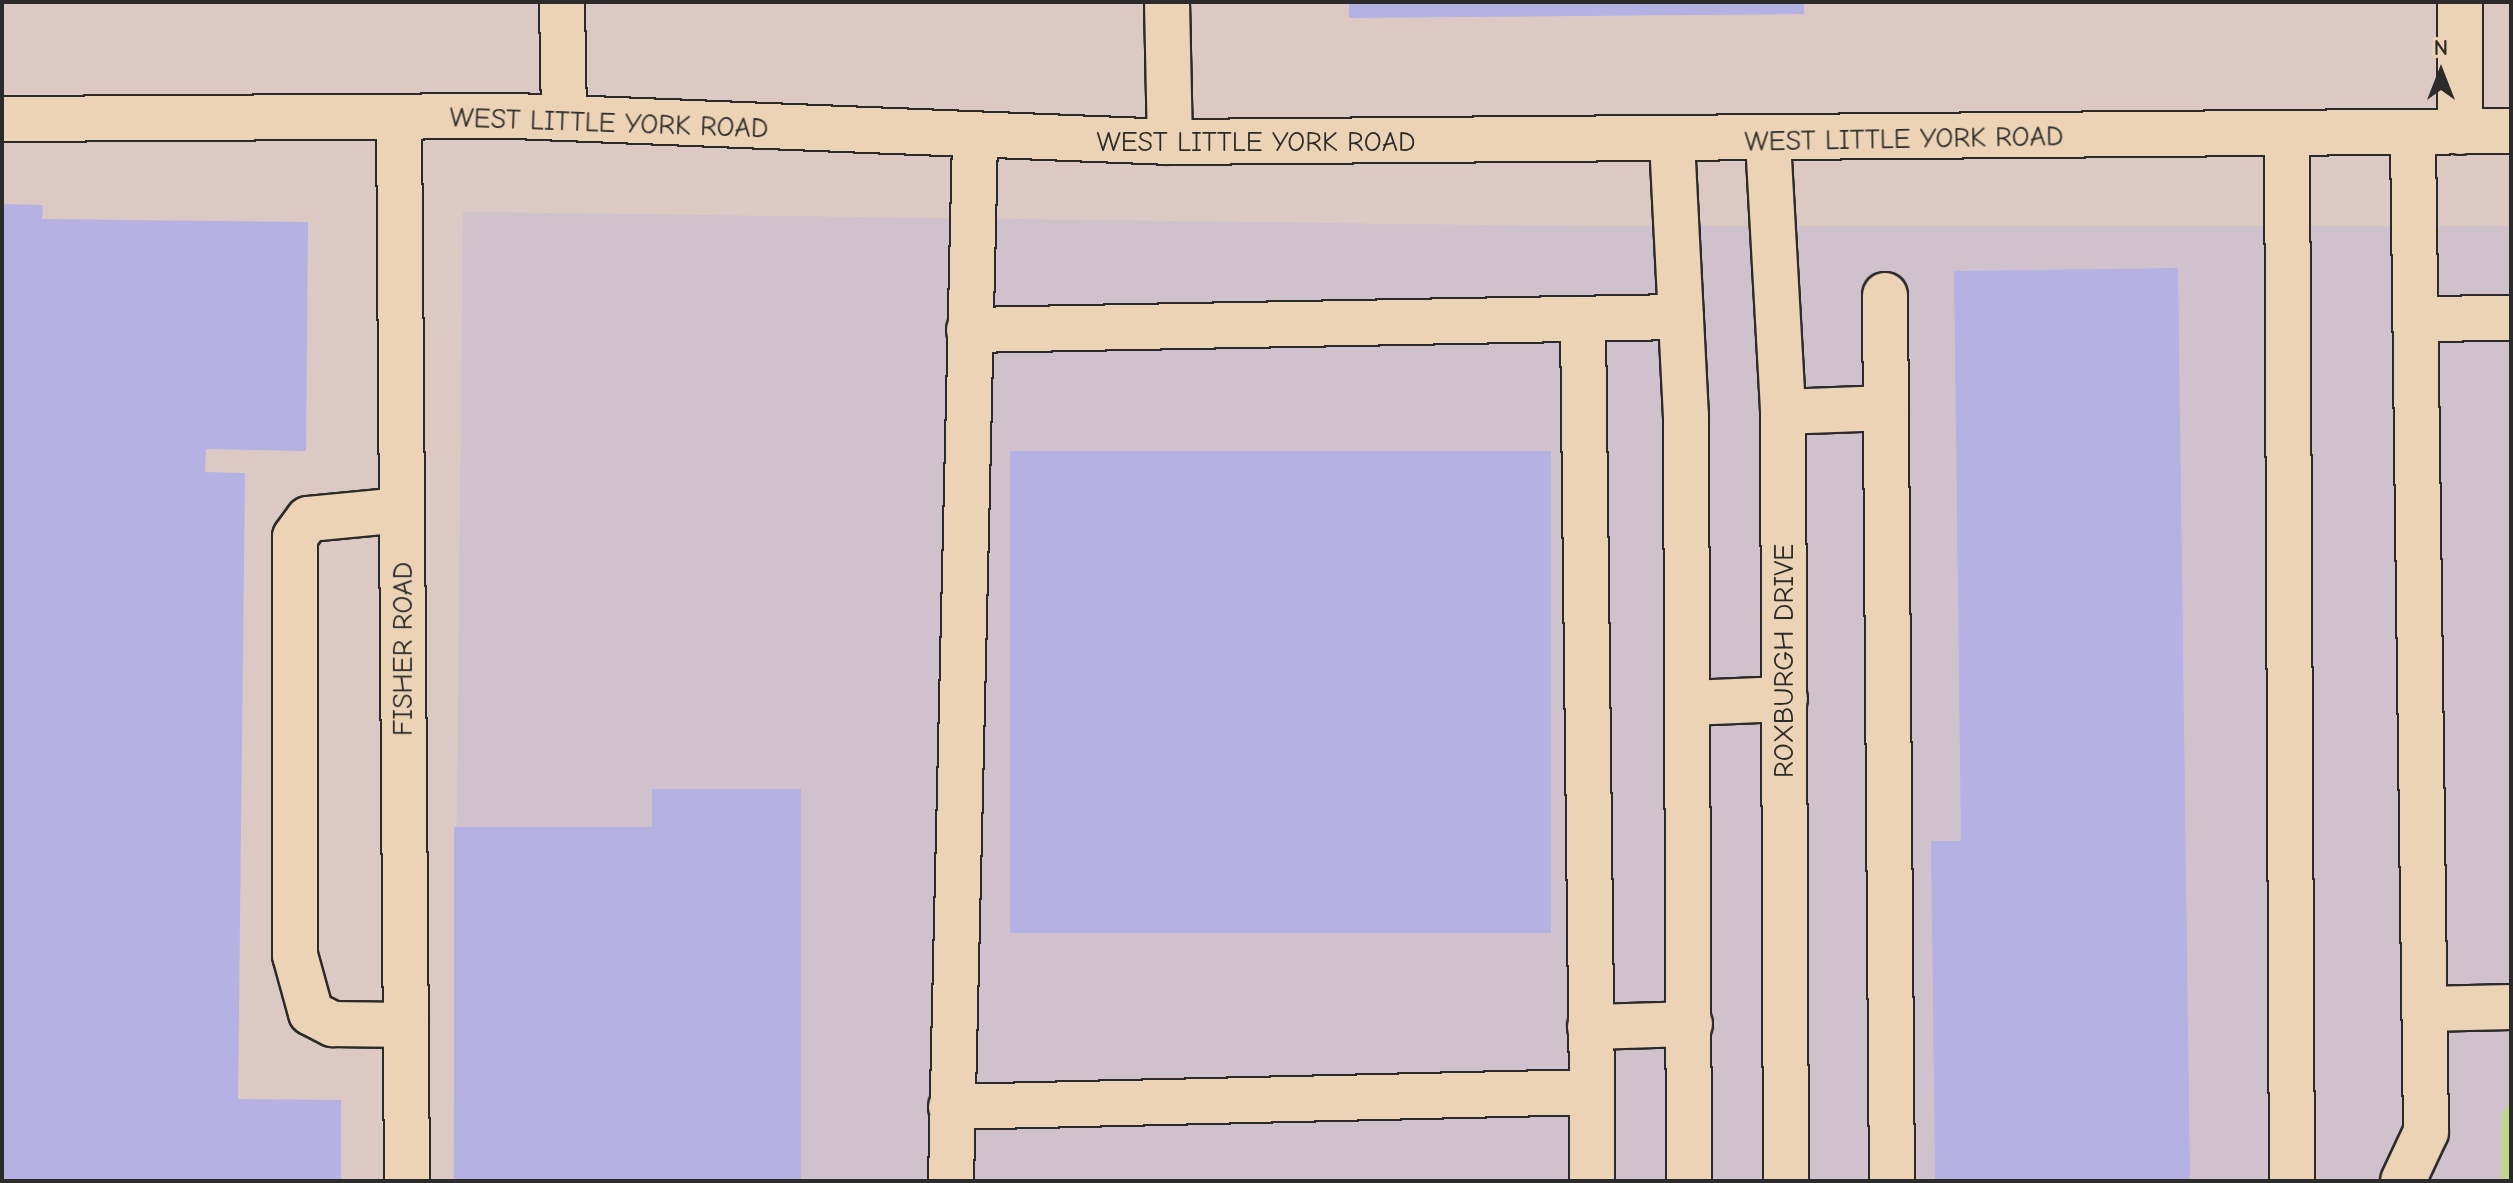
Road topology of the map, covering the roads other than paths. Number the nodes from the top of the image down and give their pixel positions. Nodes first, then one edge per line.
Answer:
1 (562, 2) edge
2 (1167, 2) edge
3 (2460, 2) edge
4 (399, 117) junction
5 (564, 118) junction
6 (2, 119) edge
7 (2511, 131) edge
8 (2460, 132) junction
9 (2413, 133) junction
10 (2287, 135) junction
11 (975, 138) junction
12 (1672, 141) junction
13 (1768, 141) junction
14 (1170, 142) junction
15 (1885, 295) dead end
16 (1681, 317) junction
17 (2511, 318) edge
18 (1583, 319) junction
19 (2415, 319) junction
20 (969, 330) junction
21 (1886, 408) junction
22 (1783, 412) junction
23 (402, 510) junction
24 (1785, 699) junction
25 (1688, 703) junction
26 (2511, 1007) edge
27 (2425, 1009) junction
28 (1690, 1024) junction
29 (406, 1025) junction
30 (1590, 1027) junction
31 (1592, 1092) junction
32 (951, 1107) junction
33 (407, 1181) edge
34 (951, 1181) edge
35 (1592, 1181) edge
36 (1689, 1181) edge
37 (1786, 1181) edge
38 (1892, 1181) edge
39 (2292, 1181) edge
40 (2403, 1181) edge

1 - 5 street
2 - 14 street
3 - 8 street
4 - 5 street, WEST LITTLE YORK ROAD
4 - 6 street, WEST LITTLE YORK ROAD
4 - 23 street, FISHER ROAD
5 - 11 street, WEST LITTLE YORK ROAD
7 - 8 street, WEST LITTLE YORK ROAD
8 - 9 street, WEST LITTLE YORK ROAD
9 - 10 street, WEST LITTLE YORK ROAD
9 - 19 street
10 - 13 street, WEST LITTLE YORK ROAD
10 - 39 street
11 - 14 street, WEST LITTLE YORK ROAD
11 - 20 street
12 - 13 street, WEST LITTLE YORK ROAD
12 - 14 street, WEST LITTLE YORK ROAD
12 - 16 street
13 - 22 street, ROXBURGH DRIVE
15 - 21 street
16 - 18 street
16 - 25 street
17 - 19 street
18 - 20 street
18 - 30 street
19 - 27 street
20 - 32 street
21 - 22 street
21 - 38 street
22 - 24 street, ROXBURGH DRIVE
23 - 29 street, FISHER ROAD
23 - 29 street
24 - 25 street
24 - 37 street, ROXBURGH DRIVE
25 - 28 street
26 - 27 street
27 - 40 street
28 - 30 street
28 - 36 street
29 - 33 street, FISHER ROAD
30 - 31 street
31 - 32 street
31 - 35 street
32 - 34 street

